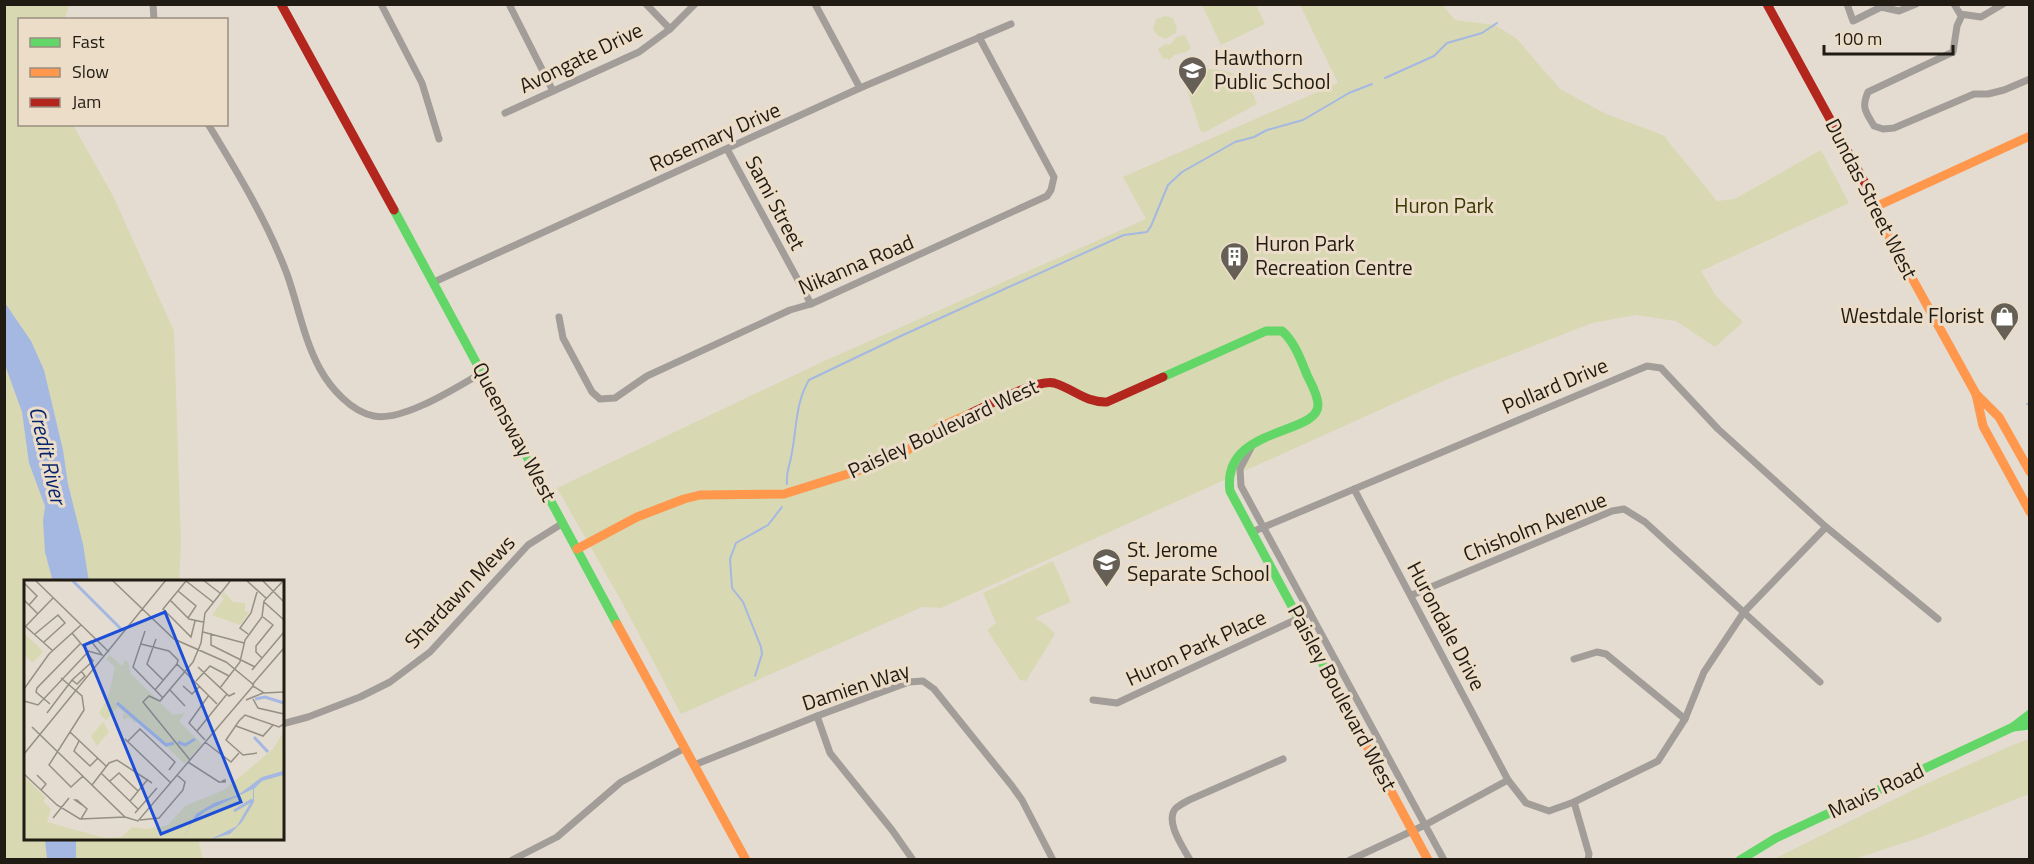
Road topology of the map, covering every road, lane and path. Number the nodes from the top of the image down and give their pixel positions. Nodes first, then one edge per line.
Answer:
1 (281, 4) edge
2 (381, 4) edge
3 (508, 4) edge
4 (646, 4) edge
5 (694, 4) edge
6 (815, 4) edge
7 (1767, 4) edge
8 (1847, 4) edge
9 (1916, 4) edge
10 (1954, 4) edge
11 (2003, 4) edge
12 (1962, 15) junction
13 (1011, 24) dead end
14 (670, 29) junction
15 (979, 36) junction
16 (2030, 79) edge
17 (860, 88) junction
18 (552, 91) junction
19 (505, 113) dead end
20 (209, 126) edge
21 (2030, 136) edge
22 (440, 139) dead end
23 (727, 149) junction
24 (1875, 207) junction
25 (434, 282) junction
26 (811, 304) junction
27 (559, 317) dead end
28 (483, 372) junction
29 (1976, 393) junction
30 (1253, 446) junction
31 (2030, 472) edge
32 (1354, 489) junction
33 (2030, 512) edge
34 (563, 523) junction
35 (1263, 526) junction
36 (1826, 527) junction
37 (1252, 532) junction
38 (577, 549) junction
39 (1412, 595) junction
40 (1744, 612) junction
41 (1310, 613) junction
42 (1298, 619) junction
43 (1938, 619) dead end
44 (1574, 659) dead end
45 (1820, 682) dead end
46 (1094, 700) dead end
47 (2030, 714) edge
48 (817, 716) junction
49 (1685, 719) junction
50 (284, 723) edge
51 (2030, 725) edge
52 (2013, 727) junction
53 (684, 748) junction
54 (1283, 759) dead end
55 (694, 765) junction
56 (1508, 780) junction
57 (1574, 802) junction
58 (1425, 825) junction
59 (1413, 830) junction
60 (512, 860) edge
61 (746, 860) edge
62 (913, 860) edge
63 (1053, 860) edge
64 (1190, 860) edge
65 (1350, 860) edge
66 (1428, 860) edge
67 (1444, 860) edge
68 (1588, 860) edge
69 (1740, 860) edge

1 - 25 street, Queensway West
2 - 22 street
3 - 18 street
4 - 14 street
5 - 14 street, Avongate Drive
6 - 17 street
7 - 24 street, Dundas Street West
8 - 9 street
10 - 12 street
11 - 12 street
12 - 16 street
13 - 15 street, Rosemary Drive
14 - 18 street, Avongate Drive
15 - 17 street, Rosemary Drive
15 - 26 street, Nikanna Road
17 - 23 street, Rosemary Drive
18 - 19 street, Avongate Drive
20 - 28 street
21 - 24 street
23 - 25 street, Rosemary Drive
23 - 26 street, Sami Street
24 - 29 street, Dundas Street West
25 - 28 street, Queensway West
26 - 27 street, Nikanna Road
28 - 34 street, Queensway West
29 - 31 street, Dundas Street West
29 - 33 street, Dundas Street West
30 - 35 street, Paisley Boulevard West
30 - 37 street, Paisley Boulevard West
30 - 38 street, Paisley Boulevard West
32 - 35 street, Pollard Drive
32 - 36 street, Pollard Drive
32 - 39 street, Hurondale Drive
34 - 38 street, Queensway West
34 - 50 street, Shardawn Mews
35 - 37 street, Pollard Drive
35 - 41 street, Paisley Boulevard West
36 - 40 street, Hurondale Drive
36 - 43 street, Pollard Drive
37 - 42 street, Paisley Boulevard West
38 - 53 street, Queensway West
39 - 40 street, Chisholm Avenue
39 - 56 street, Hurondale Drive
40 - 45 street
40 - 49 street, Hurondale Drive
41 - 42 street, Huron Park Place
41 - 58 street, Paisley Boulevard West
42 - 46 street, Huron Park Place
42 - 59 street, Paisley Boulevard West
44 - 49 street
47 - 52 street, Mavis Road
48 - 55 street, Damien Way
48 - 62 street
48 - 63 street, Damien Way
49 - 57 street, Hurondale Drive
51 - 52 street, Mavis Road
52 - 69 street, Mavis Road
53 - 55 street, Queensway West
53 - 60 street
54 - 64 street
55 - 61 street, Queensway West
56 - 57 street, Hurondale Drive
56 - 58 street
57 - 68 street
58 - 59 street
58 - 67 street, Paisley Boulevard West
59 - 65 street
59 - 66 street, Paisley Boulevard West

